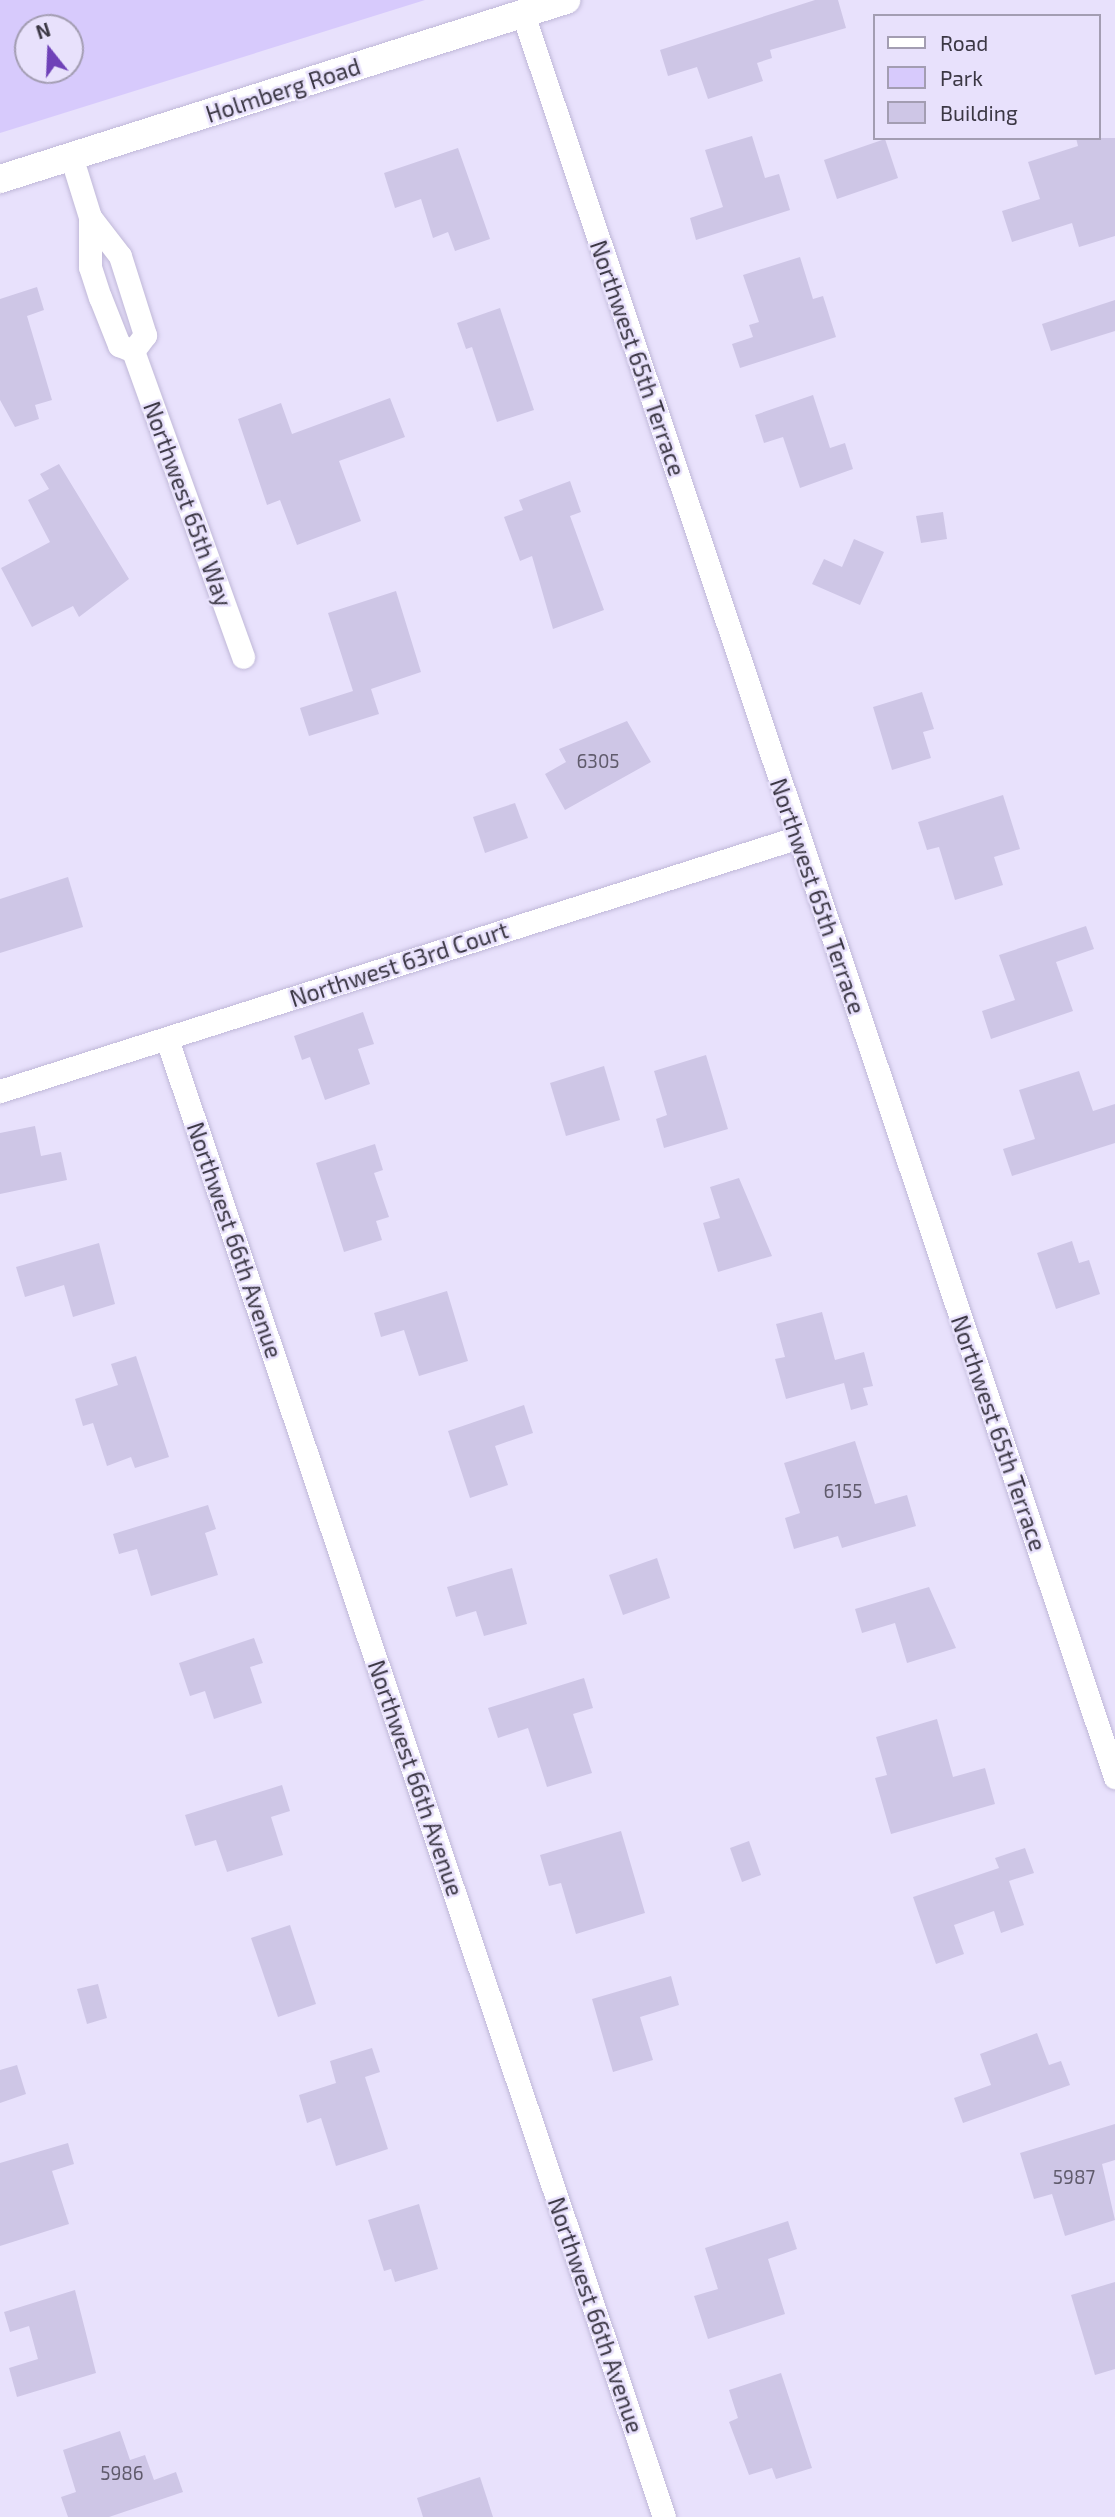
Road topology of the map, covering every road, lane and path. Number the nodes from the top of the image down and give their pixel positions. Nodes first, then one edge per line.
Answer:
1 (566, 0) edge
2 (523, 14) junction
3 (71, 156) junction
4 (0, 179) edge
5 (90, 217) junction
6 (133, 351) junction
7 (243, 657) dead end
8 (799, 837) junction
9 (167, 1039) junction
10 (0, 1091) edge
11 (1115, 1777) edge
12 (664, 2517) edge

1 - 2 street, Holmberg Road
2 - 3 street, Holmberg Road
2 - 8 street, Northwest 65th Terrace
3 - 4 street, Holmberg Road
3 - 5 street, Northwest 65th Way
5 - 6 street, Northwest 65th Way
5 - 6 street, Northwest 65th Way
6 - 7 street, Northwest 65th Way
8 - 9 street, Northwest 63rd Court
8 - 11 street, Northwest 65th Terrace
9 - 10 street, Northwest 63rd Court
9 - 12 street, Northwest 66th Avenue

